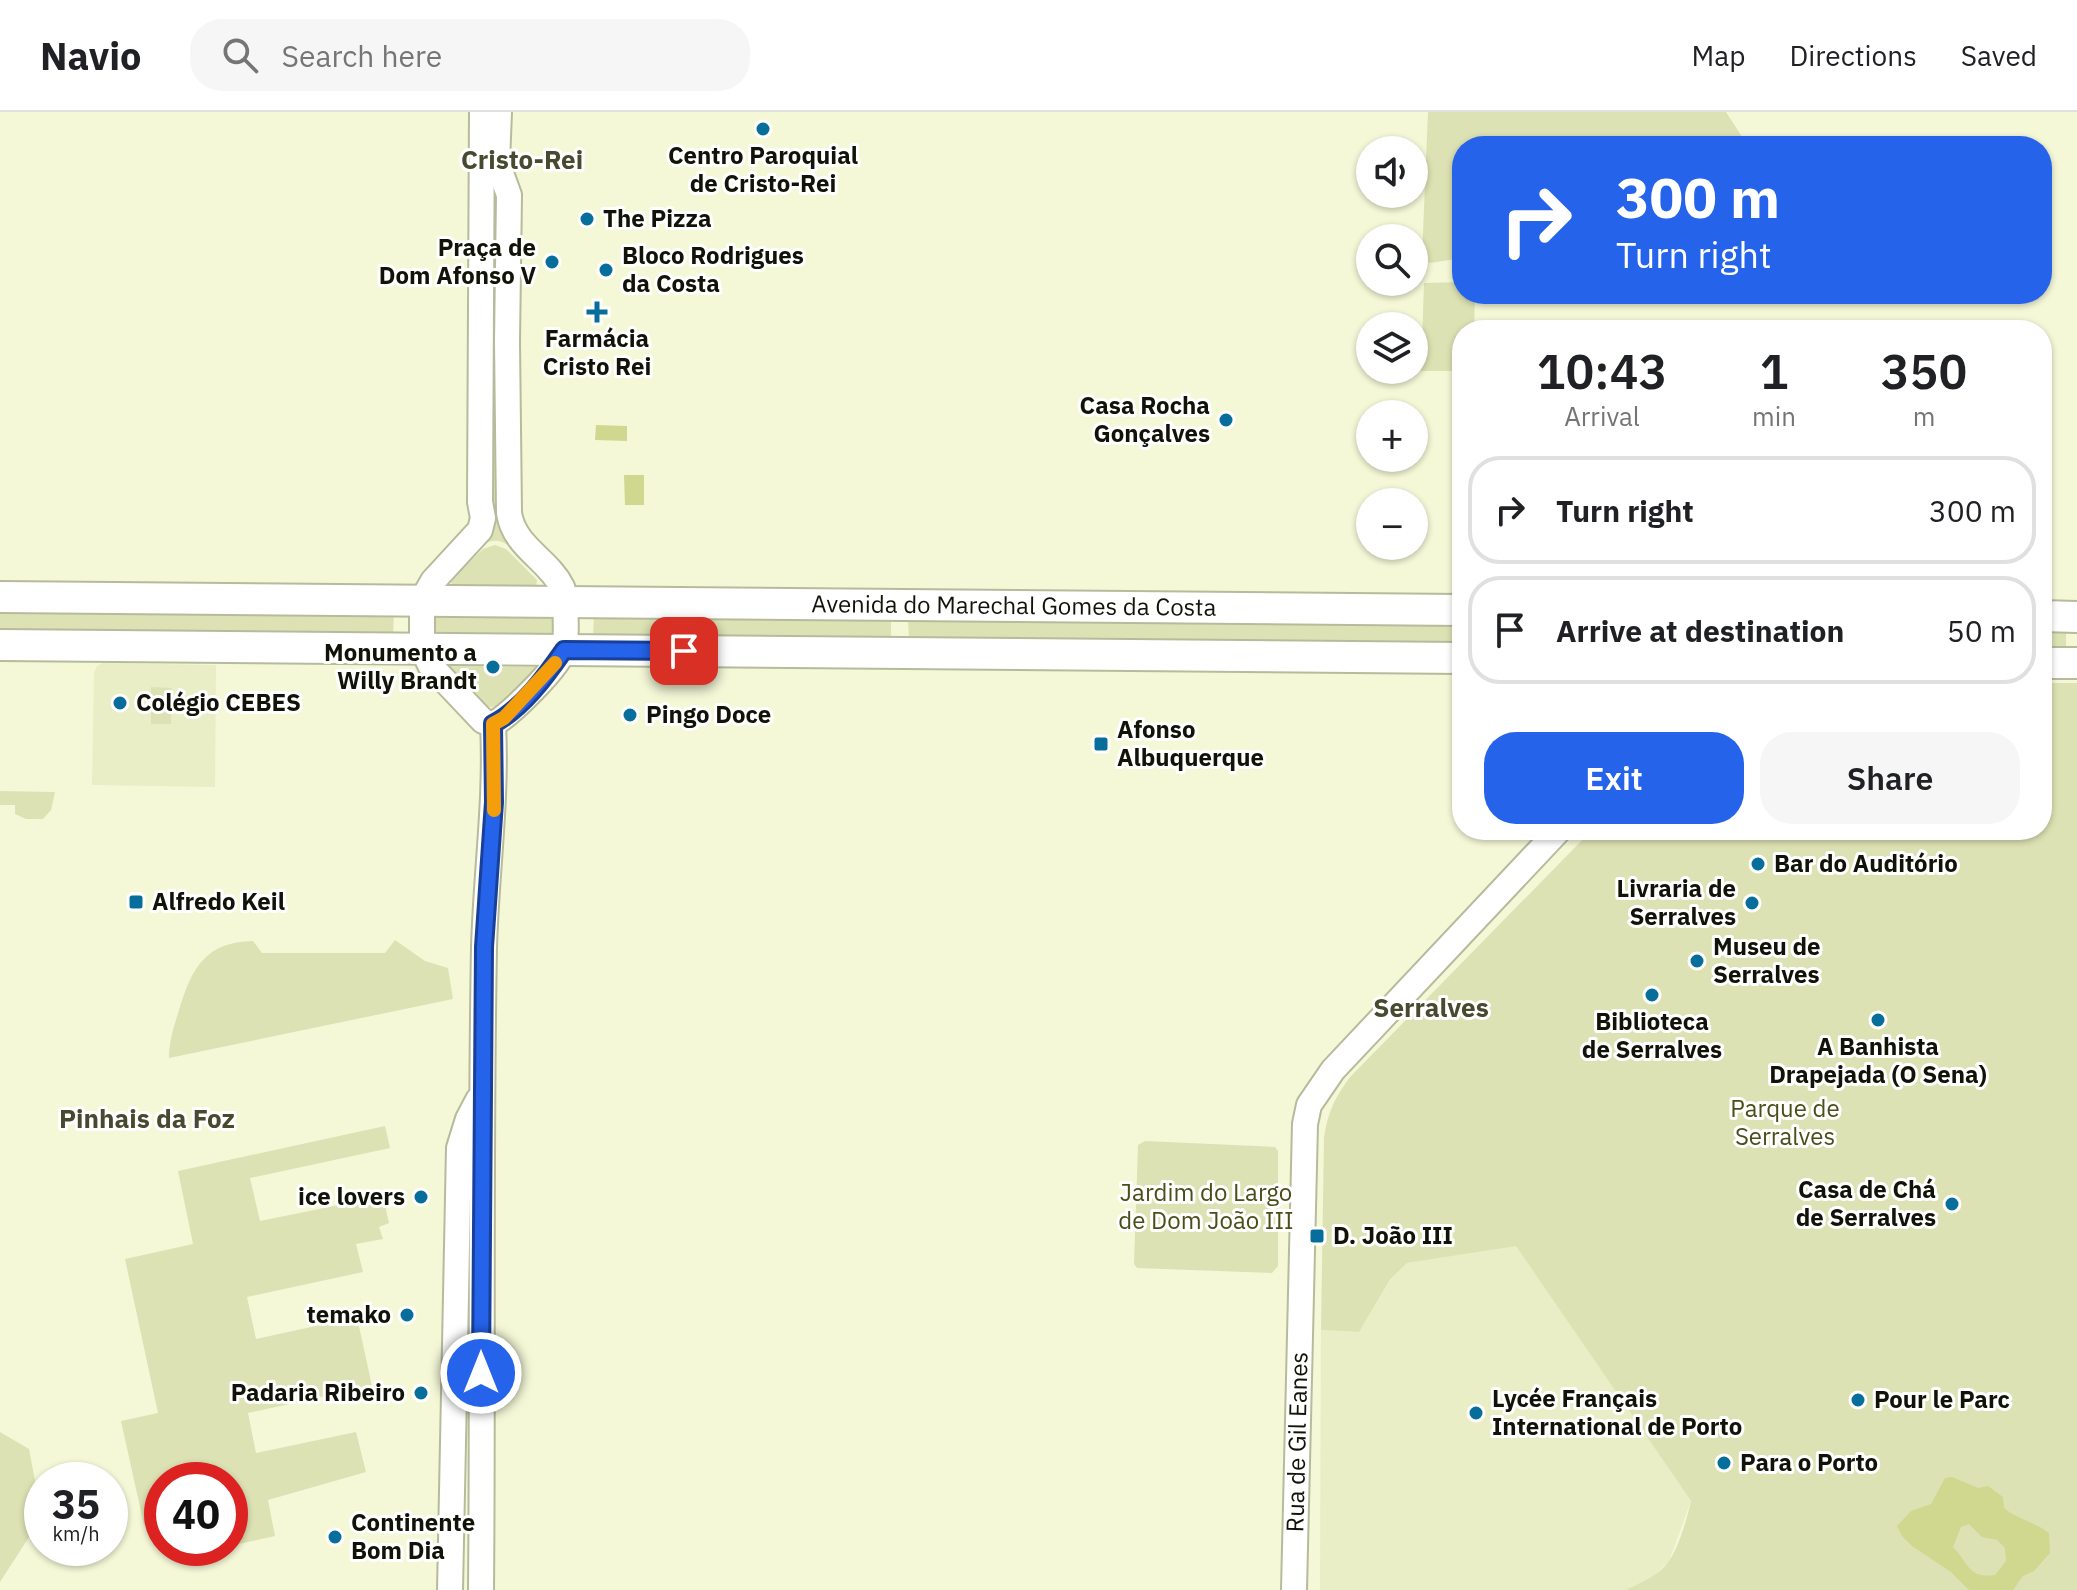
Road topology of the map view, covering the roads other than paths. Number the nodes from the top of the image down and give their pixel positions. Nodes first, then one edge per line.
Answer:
1 (482, 112) edge
2 (499, 112) edge
3 (480, 180) junction
4 (505, 181) junction
5 (507, 342) junction
6 (480, 343) junction
7 (0, 597) edge
8 (422, 600) junction
9 (564, 602) junction
10 (1452, 610) edge
11 (2052, 616) edge
12 (2077, 617) edge
13 (0, 645) edge
14 (422, 648) junction
15 (564, 650) junction
16 (1452, 658) edge
17 (2052, 663) edge
18 (2077, 663) edge
19 (493, 724) junction
20 (1550, 840) edge
21 (482, 1088) junction
22 (450, 1590) edge
23 (481, 1590) edge
24 (1294, 1590) edge

1 - 3 street
2 - 4 street
3 - 4 street
3 - 6 street
4 - 5 street
5 - 6 street
5 - 9 street
6 - 8 street
7 - 8 main road, Avenida do Marechal Gomes da Costa
8 - 9 main road, Avenida do Marechal Gomes da Costa
8 - 14 street
9 - 10 main road, Avenida do Marechal Gomes da Costa
9 - 15 street
11 - 12 main road
13 - 14 main road, Avenida do Marechal Gomes da Costa
14 - 15 main road, Avenida do Marechal Gomes da Costa
14 - 19 street
15 - 16 main road, Avenida do Marechal Gomes da Costa
15 - 19 street
17 - 18 main road
19 - 21 street
20 - 24 street, Rua de Gil Eanes
21 - 22 street
21 - 23 street

